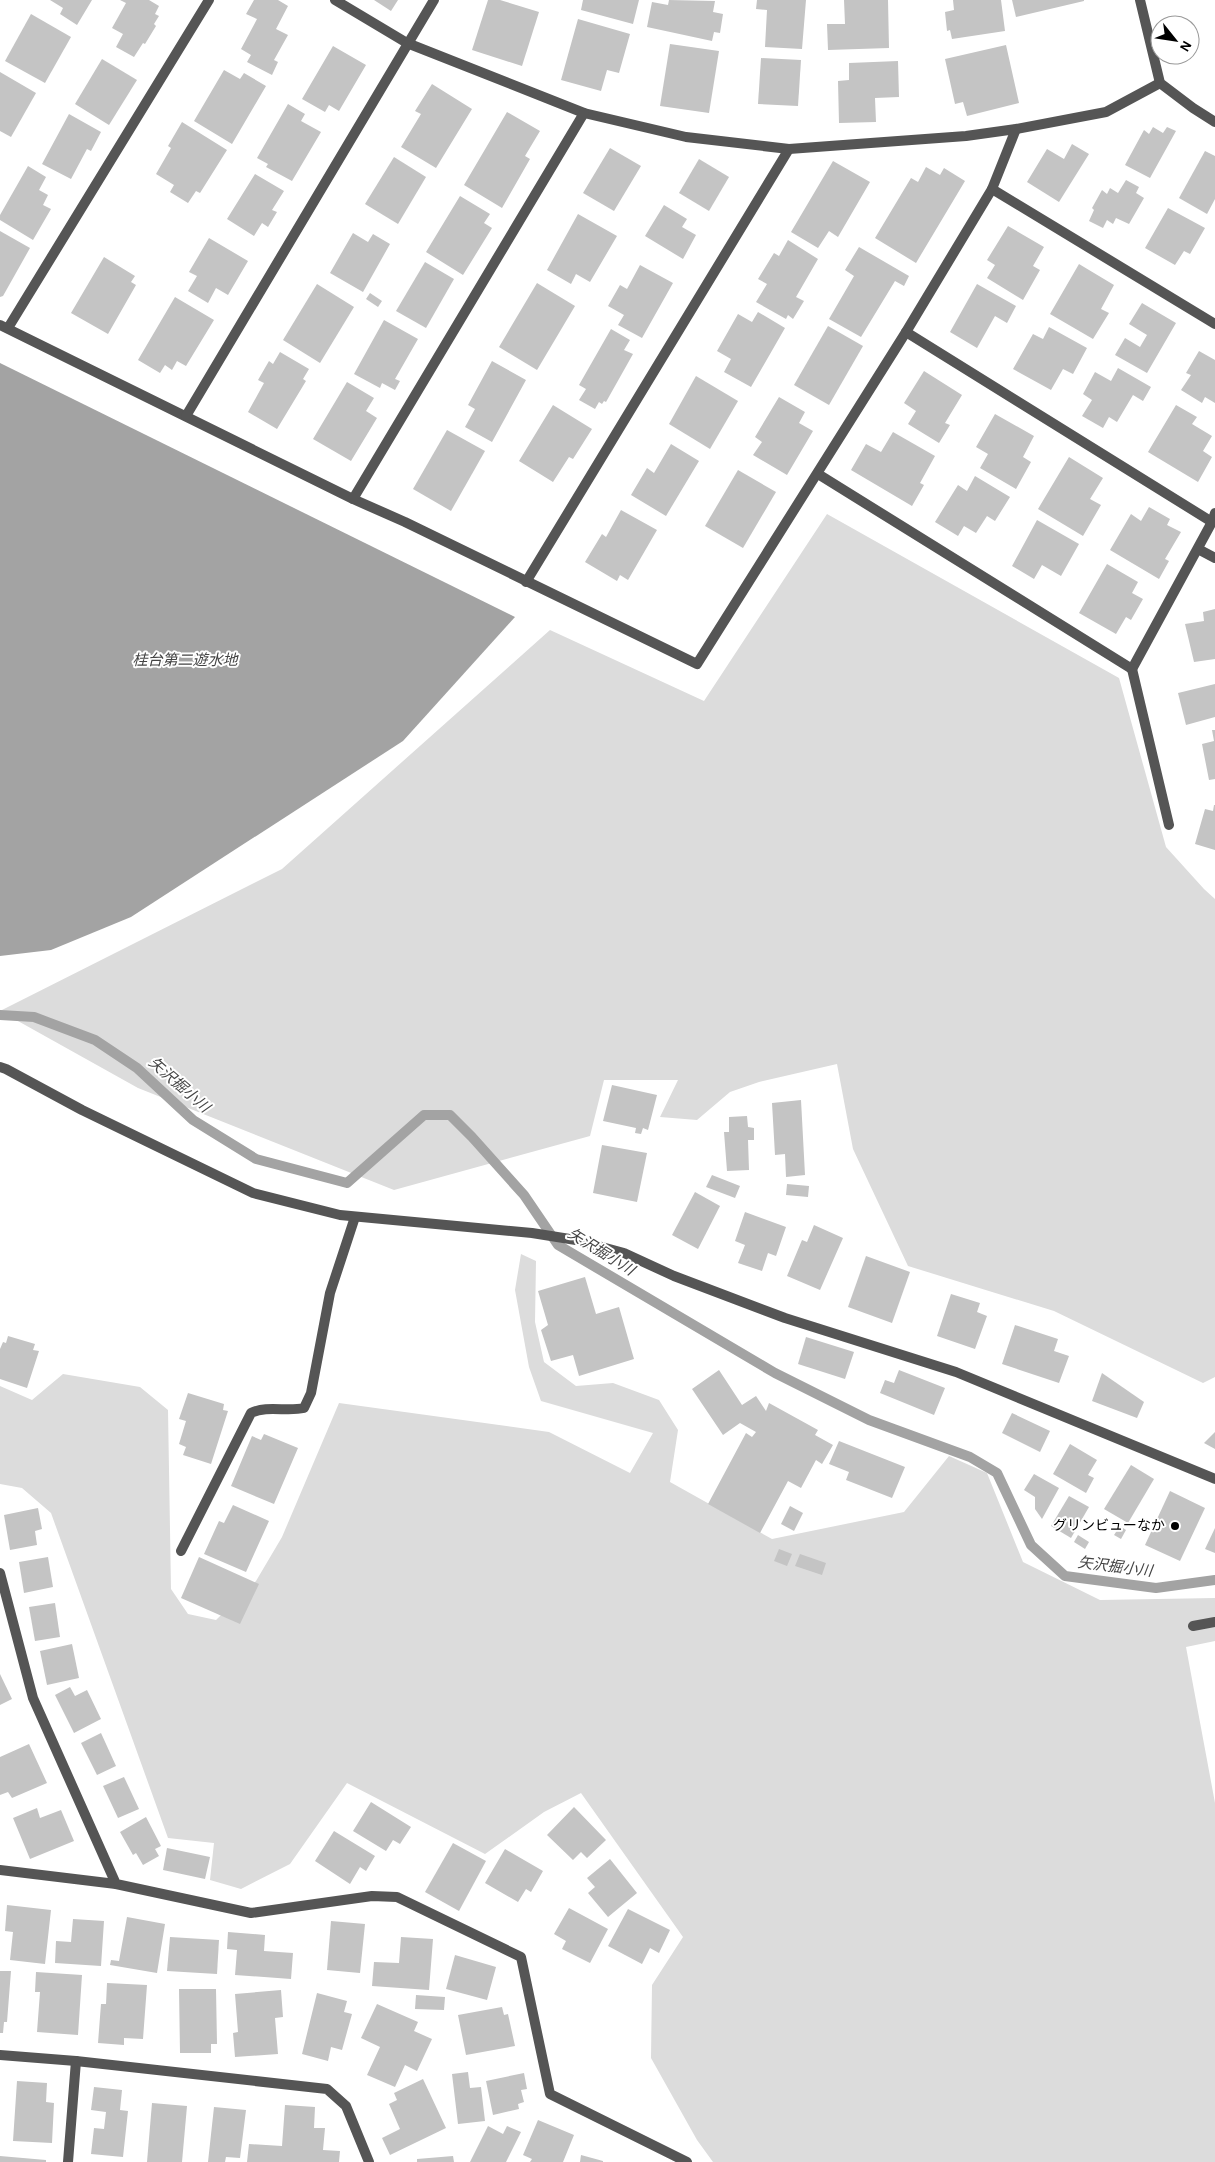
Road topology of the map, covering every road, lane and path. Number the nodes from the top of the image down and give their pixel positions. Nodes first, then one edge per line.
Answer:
1 (209, 0) edge
2 (335, 0) edge
3 (434, 0) edge
4 (1140, 0) edge
5 (407, 43) junction
6 (1160, 83) junction
7 (584, 113) junction
8 (1215, 122) edge
9 (1016, 129) junction
10 (789, 149) junction
11 (992, 189) junction
12 (1215, 324) edge
13 (4, 327) edge
14 (906, 332) junction
15 (186, 416) junction
16 (818, 474) junction
17 (353, 499) junction
18 (1214, 518) edge
19 (1198, 549) junction
20 (1215, 558) edge
21 (526, 582) junction
22 (1132, 669) junction
23 (1169, 825) dead end
24 (0, 1067) edge
25 (355, 1217) junction
26 (1215, 1479) edge
27 (181, 1551) dead end
28 (0, 1573) edge
29 (1215, 1622) edge
30 (1194, 1626) dead end
31 (0, 1870) edge
32 (116, 1884) junction
33 (0, 2055) edge
34 (76, 2061) junction
35 (68, 2162) edge
36 (369, 2162) edge
37 (687, 2162) edge

1 - 13 street
2 - 5 street
3 - 5 street
4 - 6 street
5 - 7 street
5 - 15 street
6 - 8 street
6 - 9 street
7 - 10 street
7 - 17 street
9 - 10 street
9 - 11 street
10 - 21 street
11 - 12 street
11 - 14 street
13 - 15 street
14 - 16 street
14 - 18 street
15 - 17 street
16 - 21 street
16 - 22 street
17 - 21 street
18 - 19 street
19 - 20 street
19 - 22 street
22 - 23 street
24 - 25 street
25 - 26 street
25 - 27 street
28 - 32 street
29 - 30 street
31 - 32 street
32 - 37 street
33 - 34 street
34 - 35 street
34 - 36 street

